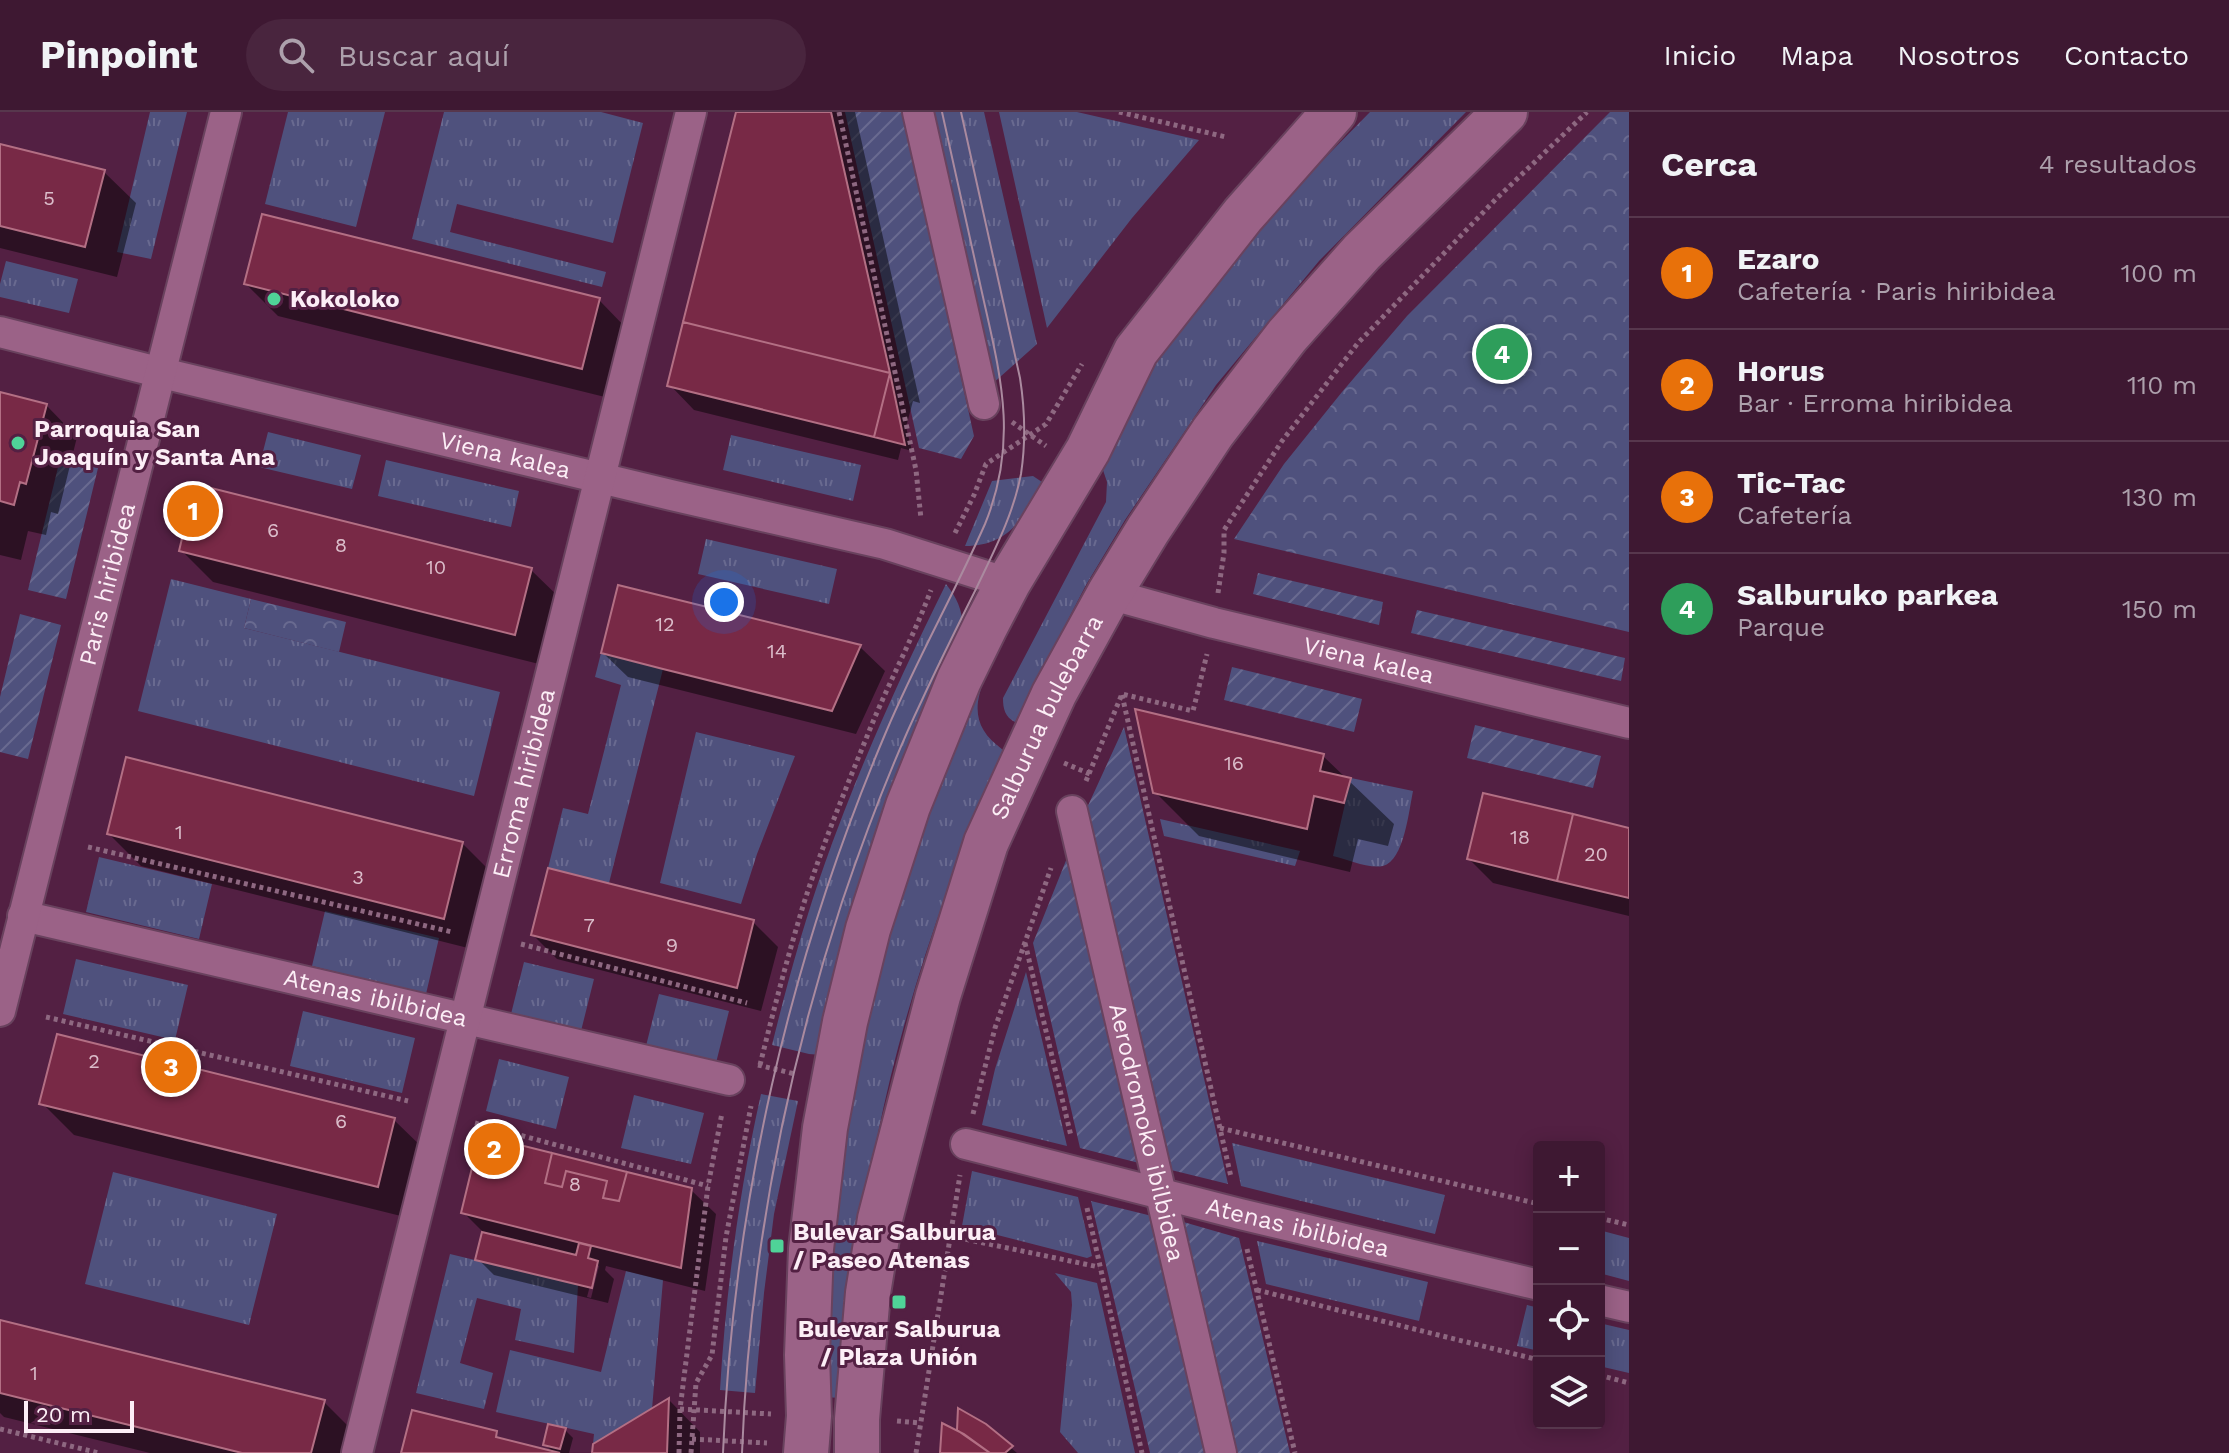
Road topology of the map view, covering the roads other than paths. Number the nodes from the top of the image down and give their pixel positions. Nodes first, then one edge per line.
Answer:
1 (226, 112) edge
2 (691, 112) edge
3 (918, 112) edge
4 (1334, 112) edge
5 (1505, 112) edge
6 (0, 332) edge
7 (162, 373) junction
8 (984, 404) dead end
9 (600, 477) junction
10 (1008, 583) junction
11 (1109, 594) junction
12 (1629, 723) edge
13 (1072, 811) road end
14 (23, 916) junction
15 (0, 1011) edge
16 (465, 1019) junction
17 (743, 1079) road end
18 (966, 1144) road end
19 (1160, 1194) junction
20 (1533, 1284) edge
21 (1605, 1301) edge
22 (1629, 1307) edge
23 (357, 1453) edge
24 (806, 1453) edge
25 (857, 1453) edge
26 (1221, 1453) edge

1 - 7 street, Paris hiribidea
2 - 9 street, Erroma hiribidea
3 - 8 street
4 - 10 main road
5 - 11 main road, Salburua bulebarra
6 - 7 street, Viena kalea
7 - 9 street, Viena kalea
7 - 14 street, Paris hiribidea
9 - 10 street, Viena kalea
9 - 16 street, Erroma hiribidea
10 - 24 main road
11 - 12 street, Viena kalea
11 - 25 main road, Salburua bulebarra
13 - 19 street, Aerodromoko ibilbidea
14 - 15 street, Paris hiribidea
14 - 16 street, Atenas ibilbidea
16 - 17 street, Atenas ibilbidea
16 - 23 street, Erroma hiribidea
18 - 19 street, Atenas ibilbidea
19 - 20 street, Atenas ibilbidea
19 - 26 street, Aerodromoko ibilbidea
21 - 22 street

